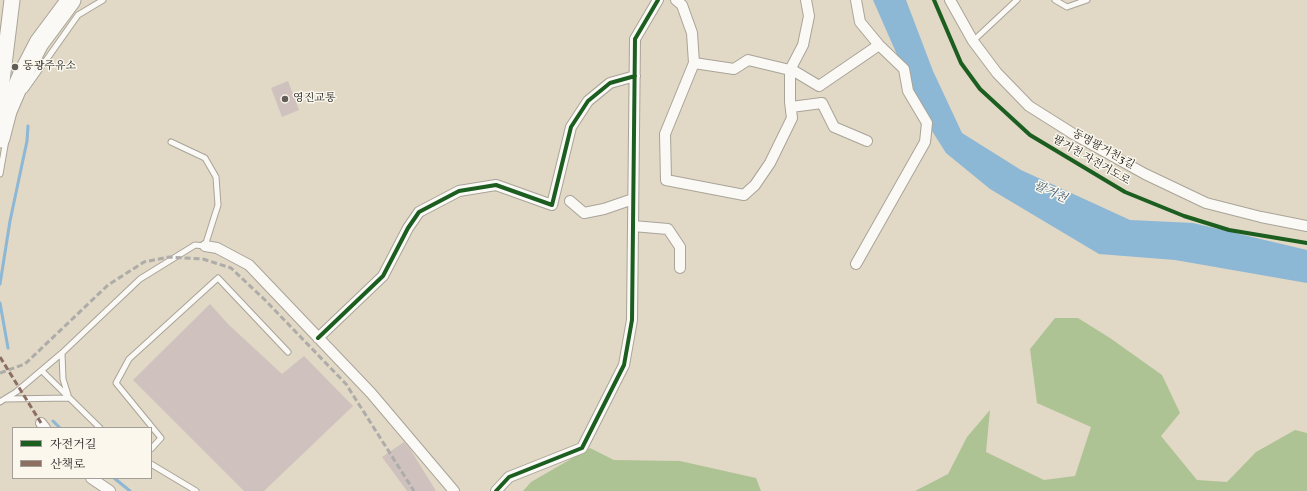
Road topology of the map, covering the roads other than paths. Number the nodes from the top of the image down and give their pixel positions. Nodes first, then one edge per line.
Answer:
1 (12, 0) edge
2 (71, 0) edge
3 (103, 0) edge
4 (658, 0) edge
5 (676, 0) edge
6 (806, 0) edge
7 (856, 0) edge
8 (950, 0) edge
9 (1017, 0) edge
10 (1056, 0) edge
11 (1087, 0) edge
12 (973, 41) junction
13 (879, 44) junction
14 (694, 63) junction
15 (790, 70) junction
16 (635, 76) junction
17 (0, 97) edge
18 (20, 97) dead end
19 (791, 107) junction
20 (4, 134) edge
21 (867, 141) dead end
22 (172, 142) dead end
23 (0, 174) edge
24 (633, 199) junction
25 (570, 201) dead end
26 (633, 226) junction
27 (1307, 226) edge
28 (206, 246) junction
29 (856, 264) dead end
30 (680, 268) dead end
31 (318, 338) junction
32 (288, 352) dead end
33 (62, 354) junction
34 (42, 371) junction
35 (69, 398) junction
36 (2, 400) edge
37 (99, 427) edge
38 (151, 427) edge
39 (152, 428) edge
40 (152, 448) edge
41 (152, 465) edge
42 (92, 479) edge
43 (110, 491) edge
44 (196, 491) edge
45 (454, 491) edge
46 (496, 491) edge

1 - 17 main road
2 - 20 highway
3 - 18 lane
4 - 16 street
5 - 14 street
6 - 15 street
7 - 13 street
8 - 12 street, 동명팔거천3길
9 - 12 lane
10 - 11 lane
12 - 27 street, 동명팔거천3길
13 - 15 street
13 - 29 street
14 - 15 street
14 - 19 street
15 - 19 street
16 - 24 street
16 - 31 street
19 - 21 street
20 - 23 lane
22 - 28 lane
24 - 25 street
24 - 26 street
26 - 30 street
26 - 46 street
28 - 31 street
28 - 33 lane
31 - 45 street
32 - 38 lane
33 - 34 lane
33 - 35 lane
34 - 35 lane
34 - 36 lane
35 - 36 lane
35 - 37 lane
39 - 40 lane
41 - 44 lane
42 - 43 street

